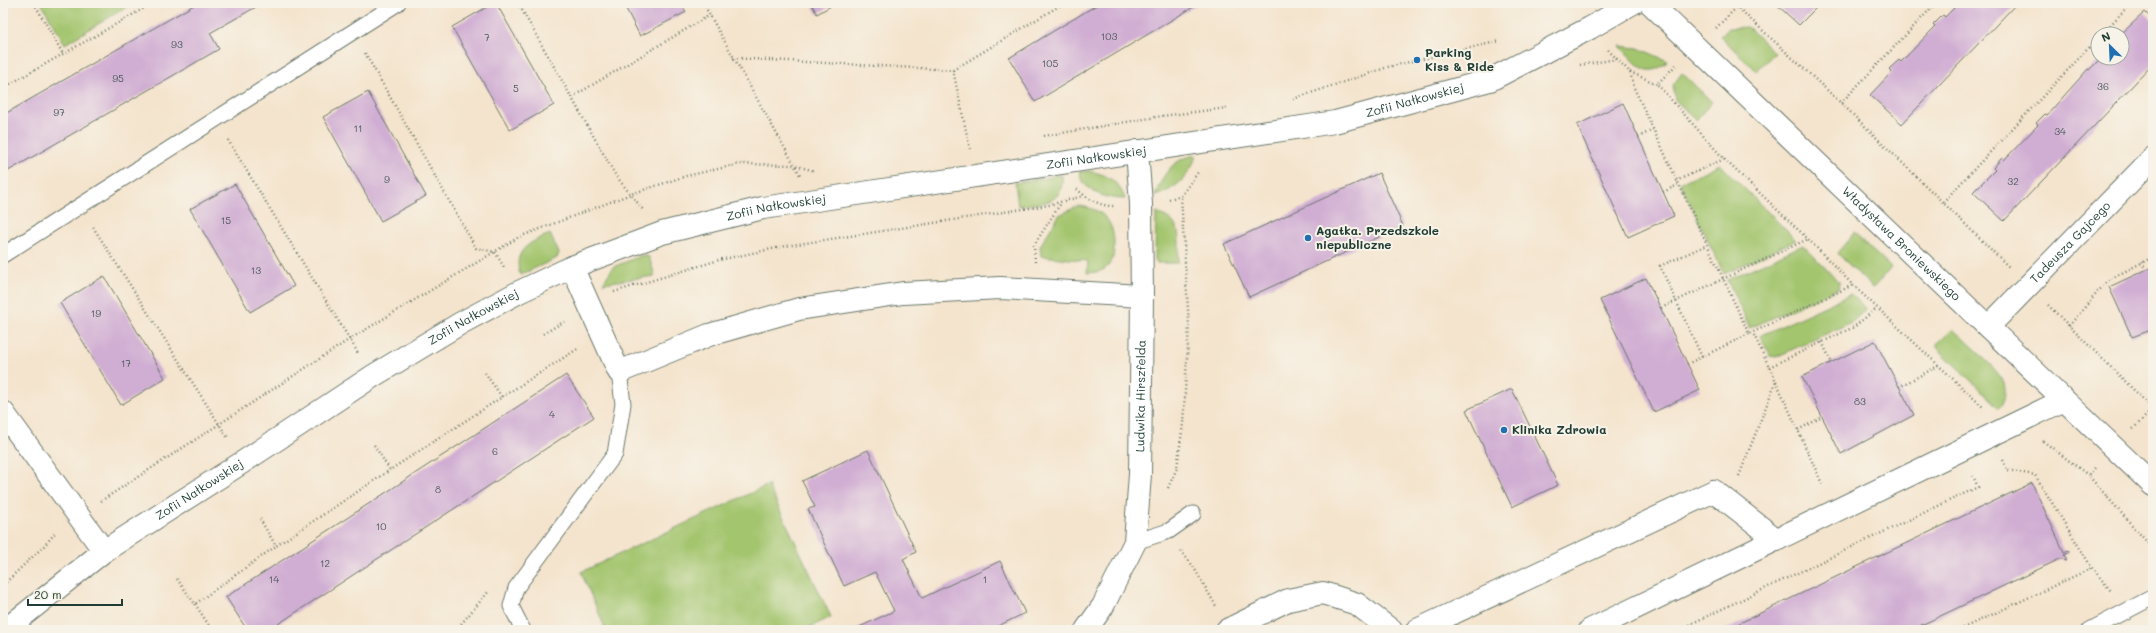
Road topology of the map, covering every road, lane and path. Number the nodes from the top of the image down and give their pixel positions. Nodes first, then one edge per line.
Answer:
1 (34, 3) edge
2 (149, 3) edge
3 (398, 3) edge
4 (518, 3) edge
5 (703, 3) edge
6 (1064, 3) edge
7 (1632, 3) edge
8 (1650, 3) edge
9 (1733, 3) edge
10 (1936, 3) edge
11 (2131, 3) edge
12 (710, 15) junction
13 (2109, 26) edge
14 (2090, 46) edge
15 (1695, 48) junction
16 (63, 54) junction
17 (733, 58) junction
18 (369, 62) dead end
19 (953, 70) junction
20 (1630, 72) dead end
21 (1631, 82) dead end
22 (1657, 84) junction
23 (3, 88) edge
24 (572, 97) junction
25 (1841, 103) junction
26 (965, 128) dead end
27 (1653, 130) junction
28 (1638, 136) dead end
29 (227, 139) dead end
30 (1137, 151) junction
31 (2153, 158) edge
32 (1724, 159) junction
33 (793, 165) dead end
34 (1677, 183) junction
35 (1663, 192) dead end
36 (1083, 196) dead end
37 (1181, 196) dead end
38 (1062, 202) junction
39 (95, 230) dead end
40 (662, 233) junction
41 (1808, 238) junction
42 (1706, 246) junction
43 (3, 255) edge
44 (2153, 256) edge
45 (2142, 262) junction
46 (572, 267) junction
47 (2145, 269) dead end
48 (1722, 278) junction
49 (1853, 285) junction
50 (1034, 290) junction
51 (519, 292) junction
52 (1142, 296) junction
53 (587, 301) junction
54 (1675, 302) junction
55 (1661, 308) dead end
56 (1877, 308) junction
57 (571, 317) dead end
58 (2069, 326) dead end
59 (1988, 327) junction
60 (344, 330) dead end
61 (1753, 333) junction
62 (543, 334) dead end
63 (1749, 334) junction
64 (1822, 342) junction
65 (585, 344) dead end
66 (1702, 357) junction
67 (1832, 363) dead end
68 (1688, 364) dead end
69 (1938, 366) junction
70 (1769, 367) junction
71 (618, 372) junction
72 (485, 373) dead end
73 (1776, 381) junction
74 (1899, 387) dead end
75 (502, 397) junction
76 (2064, 400) junction
77 (3, 412) edge
78 (1822, 417) dead end
79 (1798, 430) junction
80 (2005, 430) junction
81 (374, 445) dead end
82 (2114, 447) junction
83 (1748, 454) dead end
84 (243, 462) junction
85 (2003, 463) dead end
86 (390, 470) junction
87 (1978, 472) dead end
88 (2088, 475) junction
89 (1822, 484) dead end
90 (2153, 485) edge
91 (1193, 514) dead end
92 (260, 519) dead end
93 (1169, 531) junction
94 (1777, 540) junction
95 (1135, 542) junction
96 (276, 546) junction
97 (2153, 549) edge
98 (104, 551) junction
99 (2092, 568) junction
100 (177, 579) dead end
101 (1202, 582) dead end
102 (490, 590) dead end
103 (2111, 591) dead end
104 (2153, 597) edge
105 (195, 604) junction
106 (5, 630) edge
107 (212, 630) edge
108 (456, 630) edge
109 (523, 630) edge
110 (1086, 630) edge
111 (1227, 630) edge
112 (1391, 630) edge
113 (1417, 630) edge
114 (1590, 630) edge
115 (1678, 630) edge
116 (1959, 630) edge
117 (2090, 630) edge

1 - 16 path
2 - 16 path
3 - 43 lane
4 - 24 path
5 - 12 path
6 - 19 path
7 - 30 street, Zofii Nałkowskiej
8 - 15 street, Władysława Broniewskiego
9 - 25 path
10 - 25 path
11 - 13 path
12 - 17 path
12 - 24 path
14 - 25 path
15 - 22 path
15 - 59 street, Władysława Broniewskiego
16 - 23 path
17 - 19 path
17 - 33 path
18 - 51 path
19 - 26 path
20 - 22 path
21 - 27 path
22 - 32 path
24 - 40 path
27 - 28 path
27 - 34 path
29 - 60 path
30 - 40 street, Zofii Nałkowskiej
30 - 52 street, Ludwika Hirszfelda
31 - 59 street, Tadeusza Gajcego
32 - 34 path
32 - 41 path
34 - 35 path
34 - 42 path
36 - 38 path
37 - 93 path
38 - 50 path
38 - 53 path
39 - 84 path
40 - 46 street, Zofii Nałkowskiej
41 - 48 path
41 - 49 path
42 - 48 path
42 - 54 path
44 - 45 path
45 - 47 path
45 - 58 path
46 - 51 street, Zofii Nałkowskiej
46 - 53 street
48 - 54 path
48 - 63 path
49 - 56 path
49 - 61 path
50 - 52 street
50 - 71 street
51 - 84 street, Zofii Nałkowskiej
52 - 95 street, Ludwika Hirszfelda
53 - 71 street
54 - 55 path
54 - 66 path
56 - 64 path
56 - 69 path
57 - 62 path
59 - 76 street, Władysława Broniewskiego
61 - 63 path
61 - 70 path
63 - 66 path
64 - 67 path
64 - 70 path
65 - 75 path
66 - 68 path
69 - 74 path
69 - 80 path
70 - 73 path
71 - 109 lane
72 - 75 path
73 - 79 path
73 - 83 path
75 - 86 path
76 - 80 street
76 - 82 street, Władysława Broniewskiego
77 - 98 street
78 - 79 path
79 - 89 path
80 - 88 path
80 - 94 street
81 - 86 path
82 - 88 path
82 - 90 street, Władysława Broniewskiego
84 - 98 street, Zofii Nałkowskiej
85 - 99 path
86 - 96 path
87 - 115 path
88 - 97 path
91 - 93 lane
92 - 96 path
93 - 95 lane
93 - 101 path
94 - 113 street
94 - 114 street
95 - 110 street, Ludwika Hirszfelda
96 - 105 path
98 - 106 street, Zofii Nałkowskiej
99 - 103 path
99 - 116 path
100 - 105 path
102 - 108 path
104 - 117 lane
105 - 107 path
111 - 112 street

